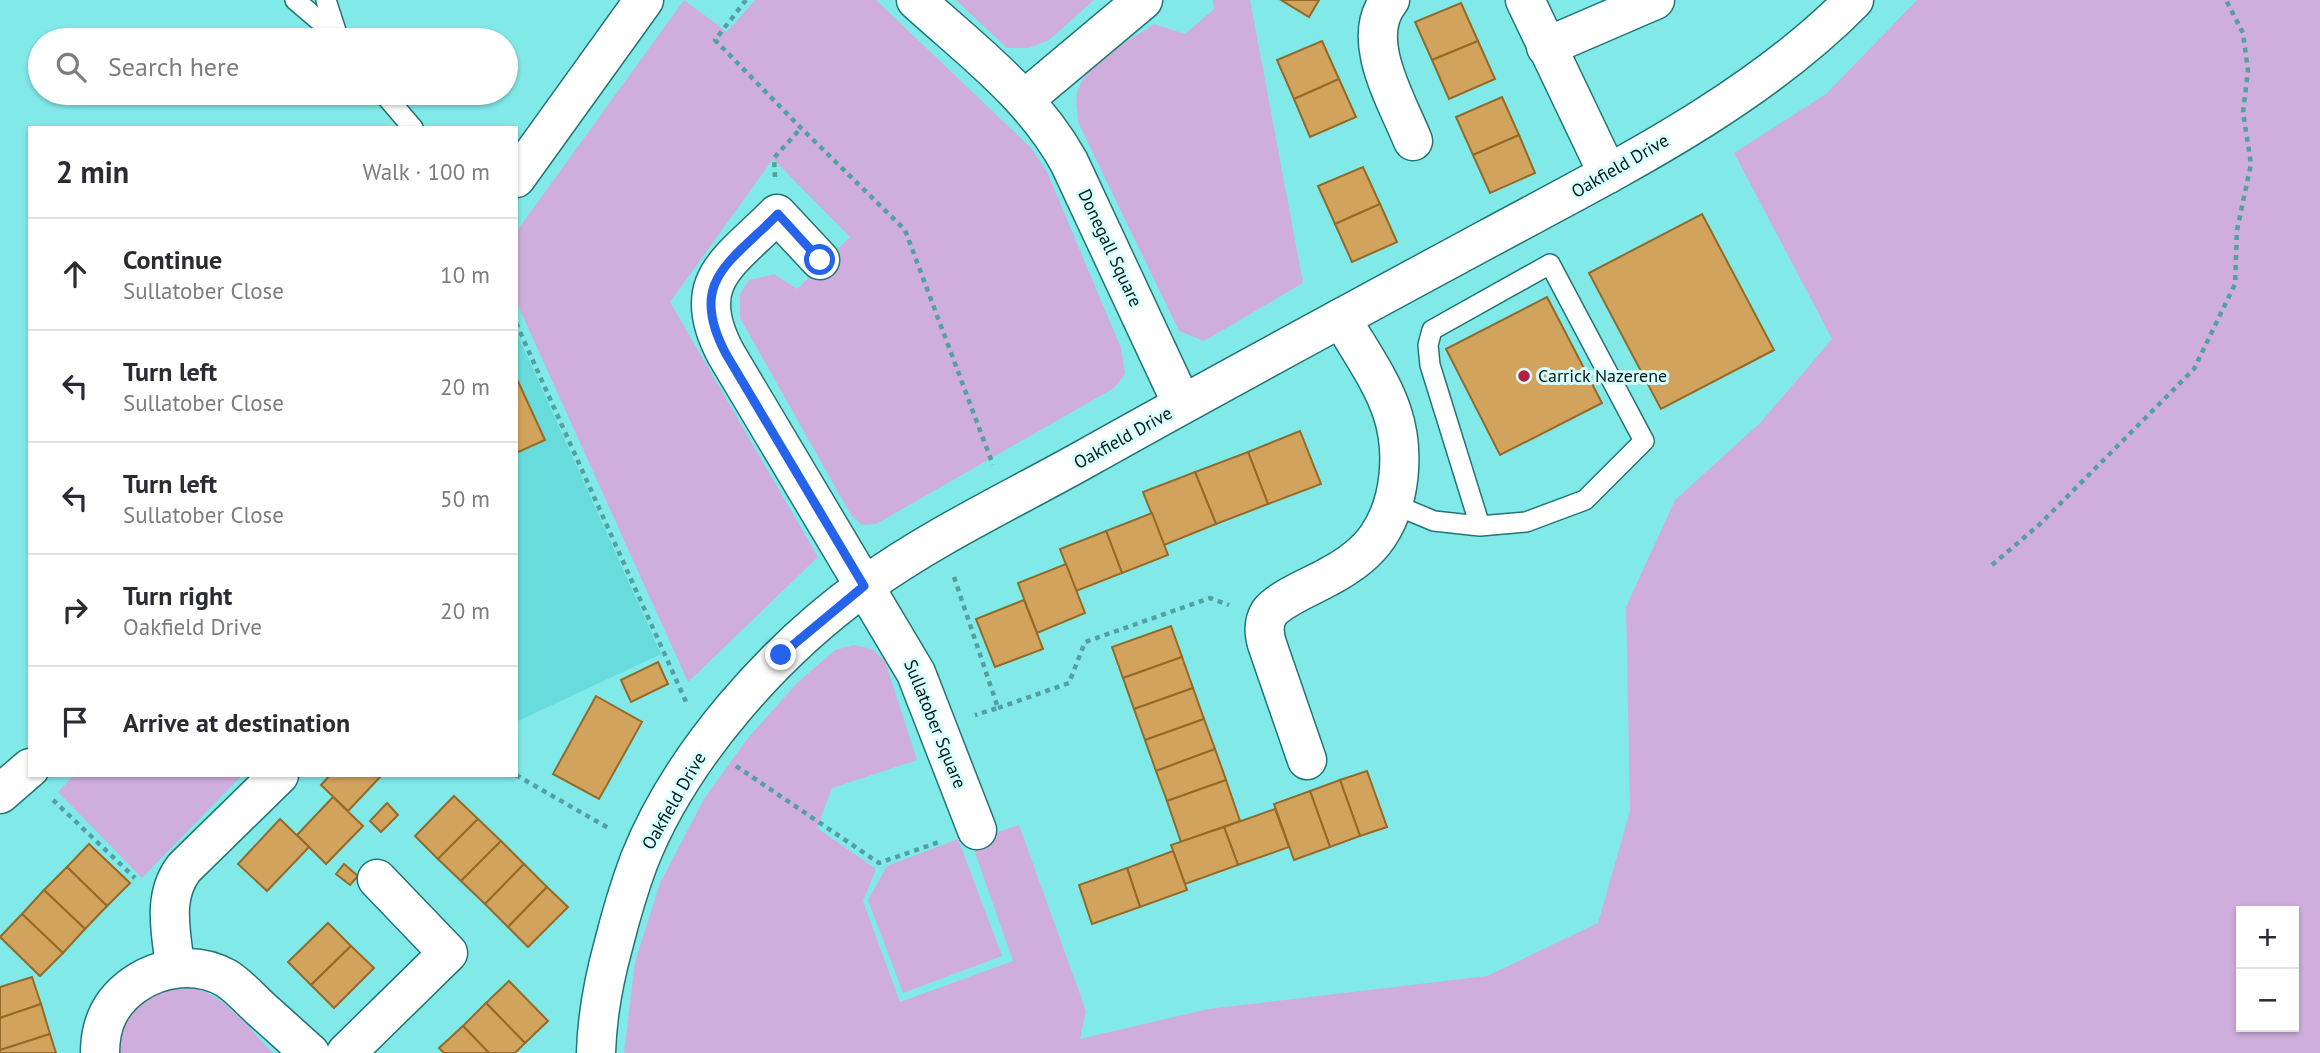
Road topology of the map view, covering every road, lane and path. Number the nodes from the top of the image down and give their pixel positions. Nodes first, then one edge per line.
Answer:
1 (295, 0) edge
2 (326, 0) edge
3 (644, 0) edge
4 (746, 0) edge
5 (916, 0) edge
6 (1143, 0) edge
7 (1390, 0) edge
8 (1525, 0) edge
9 (1655, 0) edge
10 (1854, 0) edge
11 (2226, 0) edge
12 (328, 28) edge
13 (336, 28) edge
14 (1546, 47) junction
15 (1026, 99) junction
16 (393, 105) edge
17 (410, 126) edge
18 (801, 128) junction
19 (1413, 141) dead end
20 (1608, 174) junction
21 (518, 175) edge
22 (778, 214) junction
23 (820, 260) dead end
24 (1341, 318) junction
25 (518, 327) edge
26 (1182, 404) junction
27 (1007, 503) junction
28 (1393, 504) junction
29 (1480, 526) junction
30 (941, 539) junction
31 (1992, 565) dead end
32 (864, 586) junction
33 (1265, 620) junction
34 (998, 708) junction
35 (939, 727) junction
36 (706, 745) junction
37 (1307, 760) dead end
38 (518, 776) edge
39 (277, 777) edge
40 (18, 778) edge
41 (977, 830) joint
42 (645, 849) junction
43 (377, 879) dead end
44 (169, 911) junction
45 (175, 968) junction
46 (100, 1053) edge
47 (310, 1053) edge
48 (346, 1053) edge
49 (596, 1053) edge

1 - 12 lane
2 - 13 lane
3 - 21 street
4 - 18 path
5 - 15 street, Donegall Square
6 - 15 street
7 - 19 street
8 - 14 street
9 - 14 street
10 - 20 street, Oakfield Drive
11 - 31 path
14 - 20 street
15 - 26 street, Donegall Square
16 - 17 lane
18 - 22 path
18 - 27 path
20 - 24 street, Oakfield Drive
22 - 23 street
22 - 32 street, Sullatober Square
24 - 26 street, Oakfield Drive
24 - 28 street
25 - 36 path
26 - 27 street, Oakfield Drive
27 - 30 street, Oakfield Drive
28 - 29 lane
28 - 33 street
29 - 29 lane
30 - 32 street, Oakfield Drive
30 - 34 path
32 - 35 street, Sullatober Square
32 - 36 street, Oakfield Drive
33 - 34 path
33 - 37 street
34 - 35 path
35 - 41 street, Sullatober Square
36 - 41 path
36 - 42 street, Oakfield Drive
38 - 42 path
39 - 44 street
40 - 44 path
42 - 49 street, Oakfield Drive
43 - 48 street
44 - 45 street
45 - 46 street
45 - 47 street

